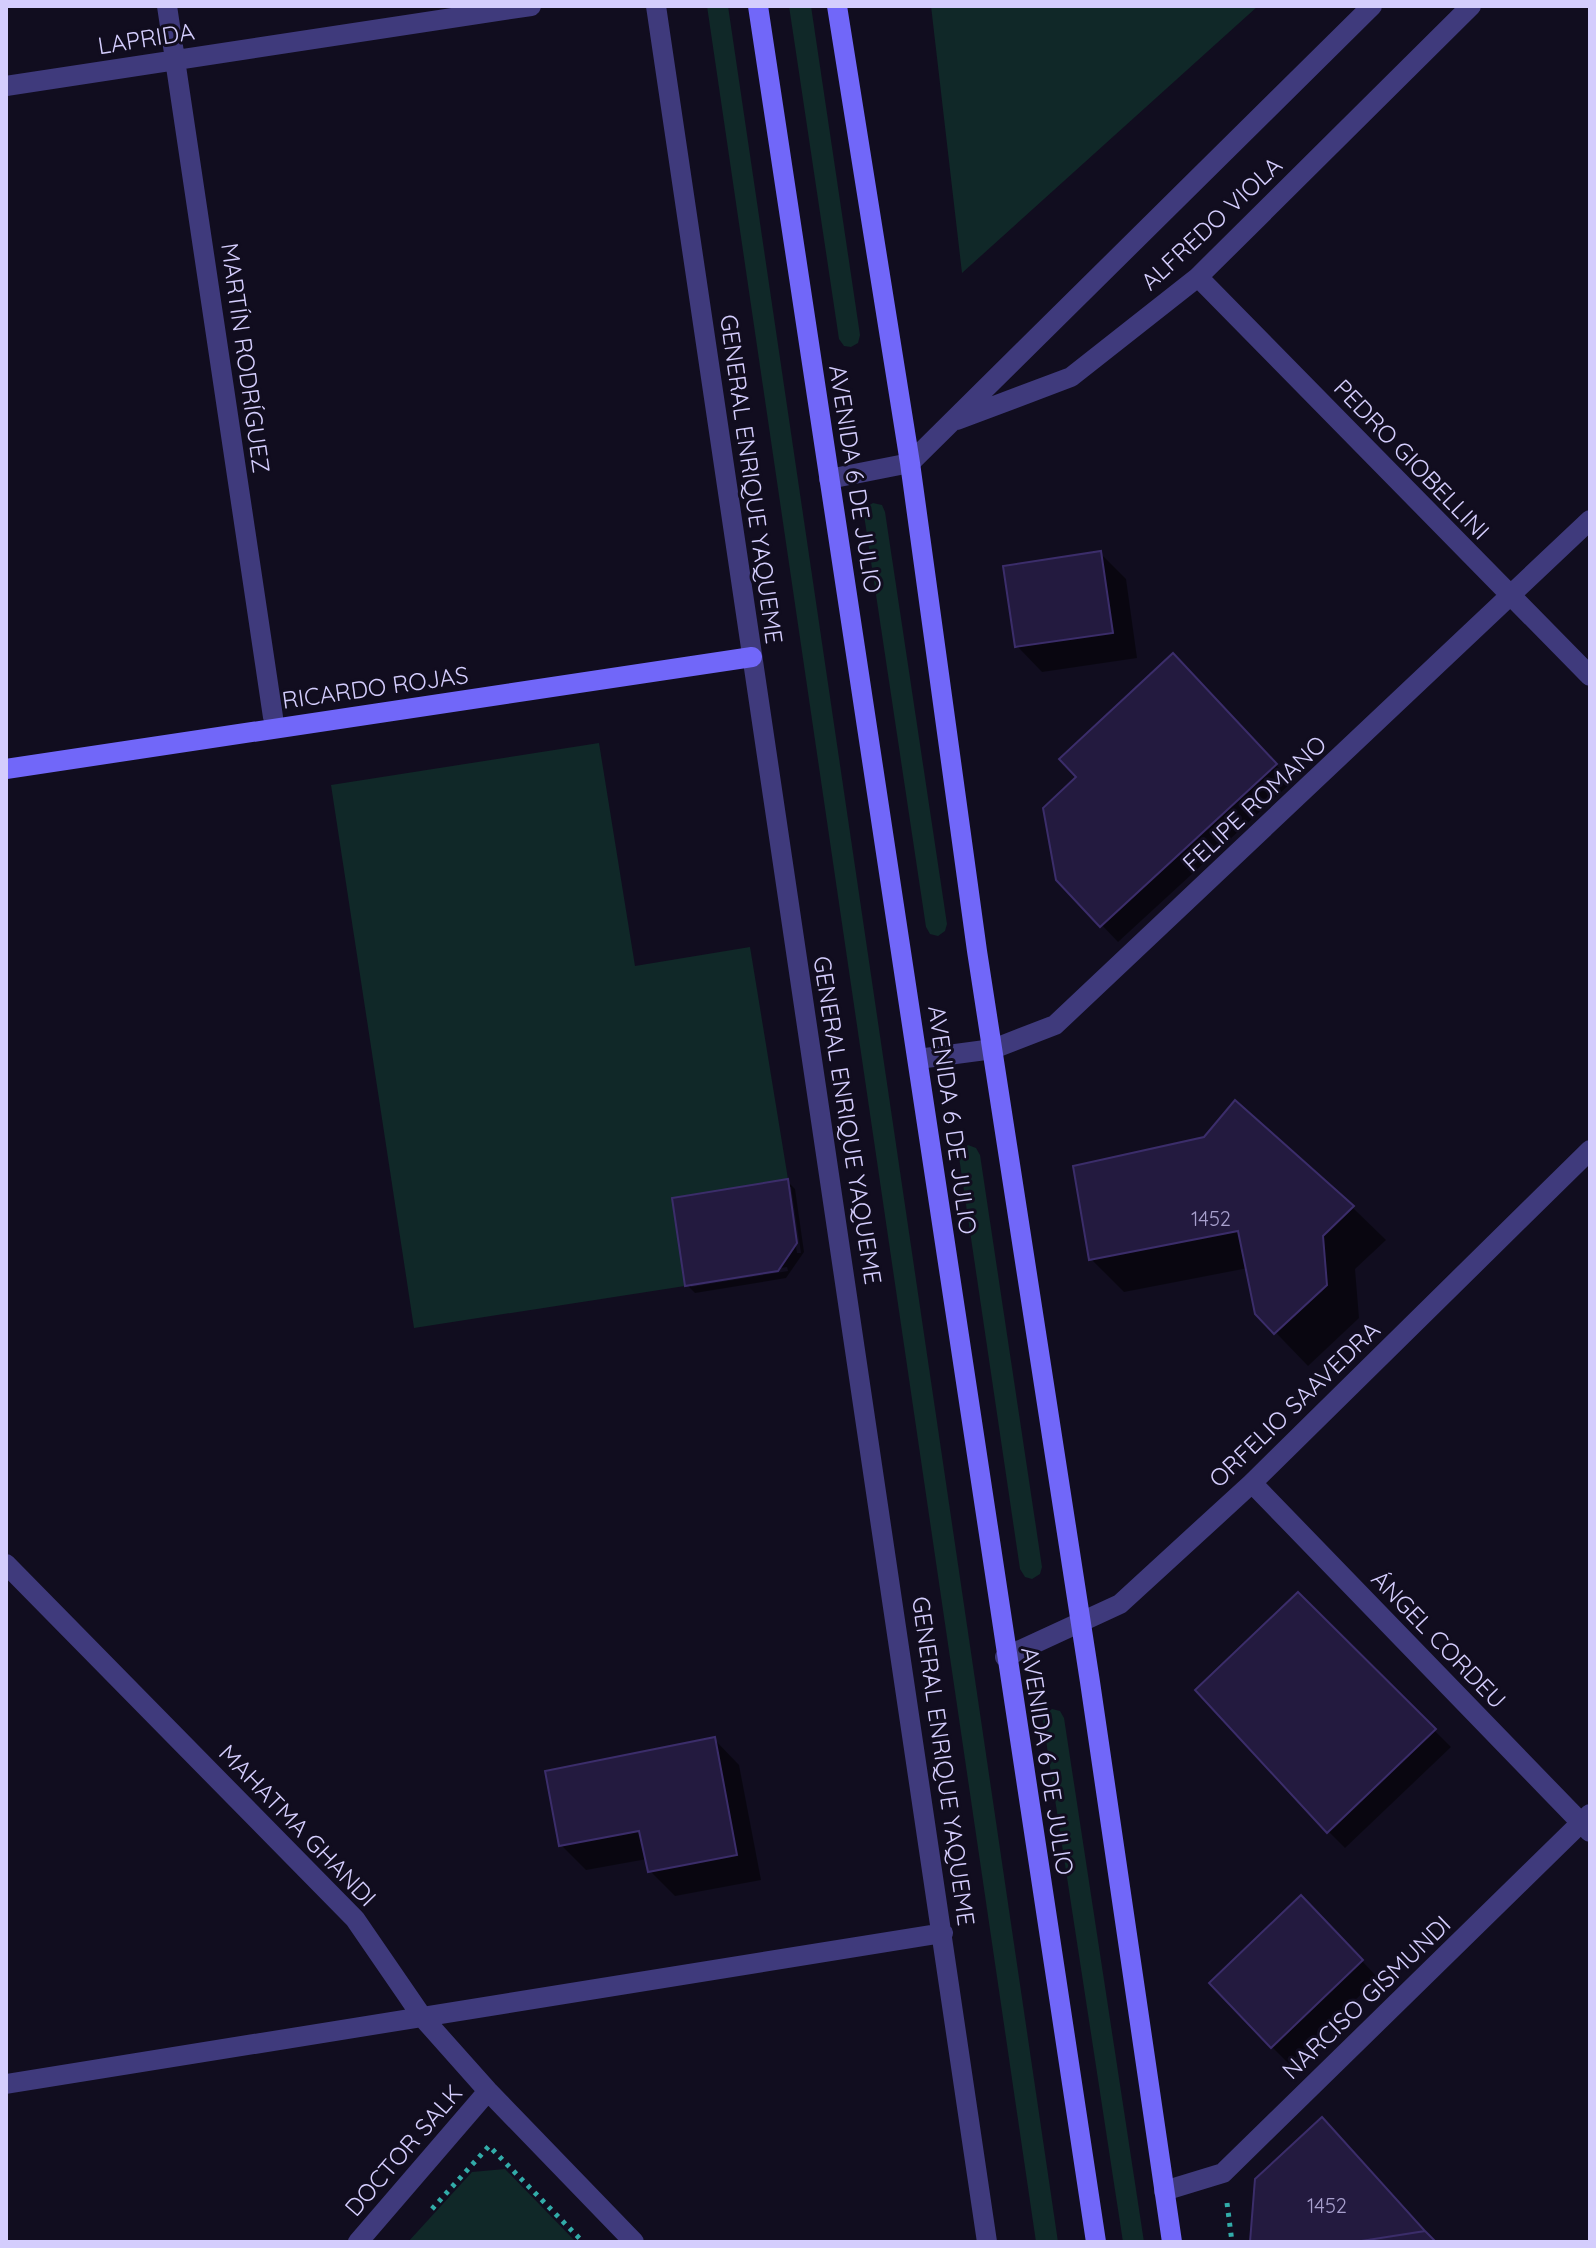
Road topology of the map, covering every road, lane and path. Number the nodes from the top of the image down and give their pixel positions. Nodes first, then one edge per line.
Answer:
1 (167, 6) edge
2 (531, 6) edge
3 (656, 6) edge
4 (758, 6) edge
5 (837, 6) edge
6 (1372, 6) edge
7 (1471, 6) edge
8 (176, 60) junction
9 (6, 86) edge
10 (1198, 277) junction
11 (949, 423) junction
12 (910, 463) junction
13 (829, 479) junction
14 (1590, 520) edge
15 (1511, 597) junction
16 (752, 652) junction
17 (1590, 676) edge
18 (273, 717) junction
19 (6, 757) edge
20 (6, 769) edge
21 (993, 1049) junction
22 (918, 1059) junction
23 (1590, 1150) edge
24 (1252, 1483) junction
25 (6, 1564) edge
26 (1080, 1623) junction
27 (1005, 1657) junction
28 (1587, 1823) edge
29 (943, 1933) junction
30 (423, 2018) junction
31 (6, 2084) edge
32 (488, 2091) junction
33 (1164, 2191) junction
34 (431, 2210) dead end
35 (358, 2242) edge
36 (583, 2242) edge
37 (634, 2242) edge
38 (987, 2242) edge
39 (1096, 2242) edge
40 (1172, 2242) edge

1 - 8 street, MARTÍN RODRÍGUEZ
2 - 8 street, LAPRIDA
3 - 16 street, GENERAL ENRIQUE YAQUEME
4 - 13 main road, AVENIDA 6 DE JULIO
5 - 12 main road, AVENIDA 6 DE JULIO
6 - 11 street, ALFREDO VIOLA
7 - 10 street, ALFREDO VIOLA
8 - 9 street, LAPRIDA
8 - 18 street, MARTÍN RODRÍGUEZ
10 - 11 street, ALFREDO VIOLA
10 - 15 street, PEDRO GIOBELLINI
11 - 12 street, ALFREDO VIOLA
12 - 13 street
12 - 21 main road, AVENIDA 6 DE JULIO
13 - 22 main road, AVENIDA 6 DE JULIO
14 - 15 street, FELIPE ROMANO
15 - 17 street, PEDRO GIOBELLINI
15 - 21 street, FELIPE ROMANO
16 - 18 main road, RICARDO ROJAS
16 - 20 main road, RICARDO ROJAS
16 - 29 street, GENERAL ENRIQUE YAQUEME
18 - 19 main road, RICARDO ROJAS
21 - 22 street, FELIPE ROMANO
21 - 26 main road, AVENIDA 6 DE JULIO
22 - 27 main road, AVENIDA 6 DE JULIO
23 - 24 street, ORFELIO SAAVEDRA
24 - 26 street, ORFELIO SAAVEDRA
24 - 28 street, ÁNGEL CORDEU
25 - 30 street, MAHATMA GHANDI
26 - 27 street, ORFELIO SAAVEDRA
26 - 33 main road, AVENIDA 6 DE JULIO
27 - 39 main road, AVENIDA 6 DE JULIO
28 - 33 street, NARCISO GISMUNDI
29 - 30 street
29 - 38 street, GENERAL ENRIQUE YAQUEME
30 - 31 street
30 - 32 street, MAHATMA GHANDI
32 - 35 street, DOCTOR SALK
32 - 37 street, MAHATMA GHANDI
33 - 40 main road, AVENIDA 6 DE JULIO
34 - 36 path

